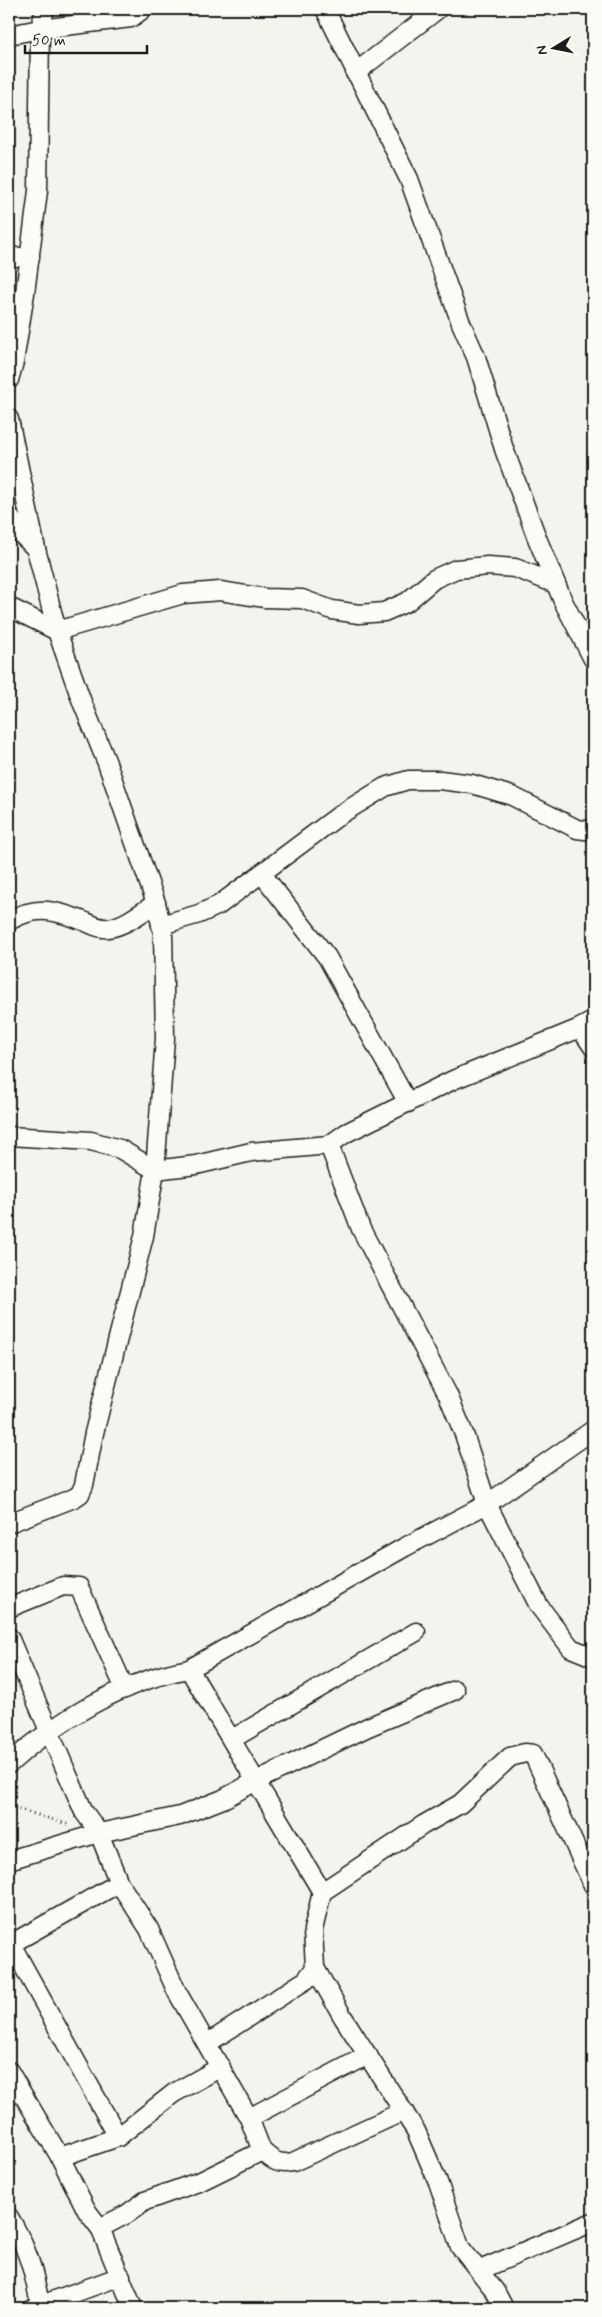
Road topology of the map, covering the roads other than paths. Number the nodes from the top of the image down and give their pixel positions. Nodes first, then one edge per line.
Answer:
1 (45, 9) edge
2 (143, 9) edge
3 (438, 9) edge
4 (329, 10) edge
5 (40, 29) junction
6 (9, 35) edge
7 (355, 73) junction
8 (9, 257) edge
9 (30, 257) junction
10 (9, 380) edge
11 (9, 419) edge
12 (9, 516) edge
13 (36, 549) junction
14 (556, 584) junction
15 (9, 607) edge
16 (57, 631) junction
17 (593, 659) edge
18 (593, 831) edge
19 (262, 874) junction
20 (156, 902) junction
21 (9, 921) edge
22 (161, 925) junction
23 (586, 1024) edge
24 (593, 1047) edge
25 (408, 1103) junction
26 (9, 1136) edge
27 (329, 1145) junction
28 (155, 1170) junction
29 (593, 1430) edge
30 (487, 1504) junction
31 (9, 1523) edge
32 (9, 1608) edge
33 (416, 1632) dead end
34 (9, 1637) edge
35 (593, 1657) edge
36 (190, 1669) junction
37 (125, 1689) junction
38 (456, 1690) dead end
39 (49, 1731) junction
40 (232, 1739) junction
41 (9, 1764) edge
42 (256, 1781) junction
43 (99, 1833) junction
44 (9, 1860) edge
45 (119, 1883) junction
46 (593, 1884) edge
47 (322, 1892) junction
48 (10, 1945) edge
49 (315, 1968) junction
50 (208, 2042) junction
51 (368, 2055) junction
52 (221, 2067) junction
53 (9, 2070) edge
54 (404, 2111) junction
55 (249, 2118) junction
56 (118, 2137) junction
57 (262, 2151) junction
58 (60, 2157) junction
59 (9, 2217) edge
60 (593, 2222) edge
61 (100, 2228) junction
62 (480, 2270) junction
63 (121, 2276) junction
64 (37, 2306) edge
65 (133, 2308) edge
66 (504, 2308) edge

1 - 5 street
2 - 5 street
3 - 7 street
4 - 7 street
5 - 6 street
5 - 9 street
7 - 14 street
8 - 9 street
9 - 10 street
11 - 13 street
12 - 13 street
13 - 16 street
14 - 16 street
14 - 17 street
15 - 16 street
16 - 20 street
18 - 19 street
19 - 22 street
19 - 25 street
20 - 21 street
20 - 22 street
22 - 28 street
23 - 24 street
23 - 25 street
25 - 27 street
26 - 28 street
27 - 28 street
27 - 30 street
28 - 31 street
29 - 30 street
30 - 35 street
30 - 36 street
32 - 37 street
33 - 40 street
34 - 39 street
36 - 37 street
36 - 40 street
37 - 39 street
38 - 42 street
39 - 41 street
39 - 43 street
40 - 42 street
42 - 43 street
42 - 47 street
43 - 44 street
43 - 45 street
45 - 48 street
45 - 50 street
46 - 47 street
47 - 49 street
48 - 56 street
49 - 50 street
49 - 51 street
50 - 52 street
51 - 54 street
51 - 55 street
52 - 55 street
52 - 56 street
53 - 58 street
54 - 57 street
54 - 62 street
55 - 57 street
56 - 58 street
57 - 61 street
58 - 61 street
59 - 64 street
60 - 62 street
61 - 63 street
62 - 66 street
63 - 64 street
63 - 65 street

